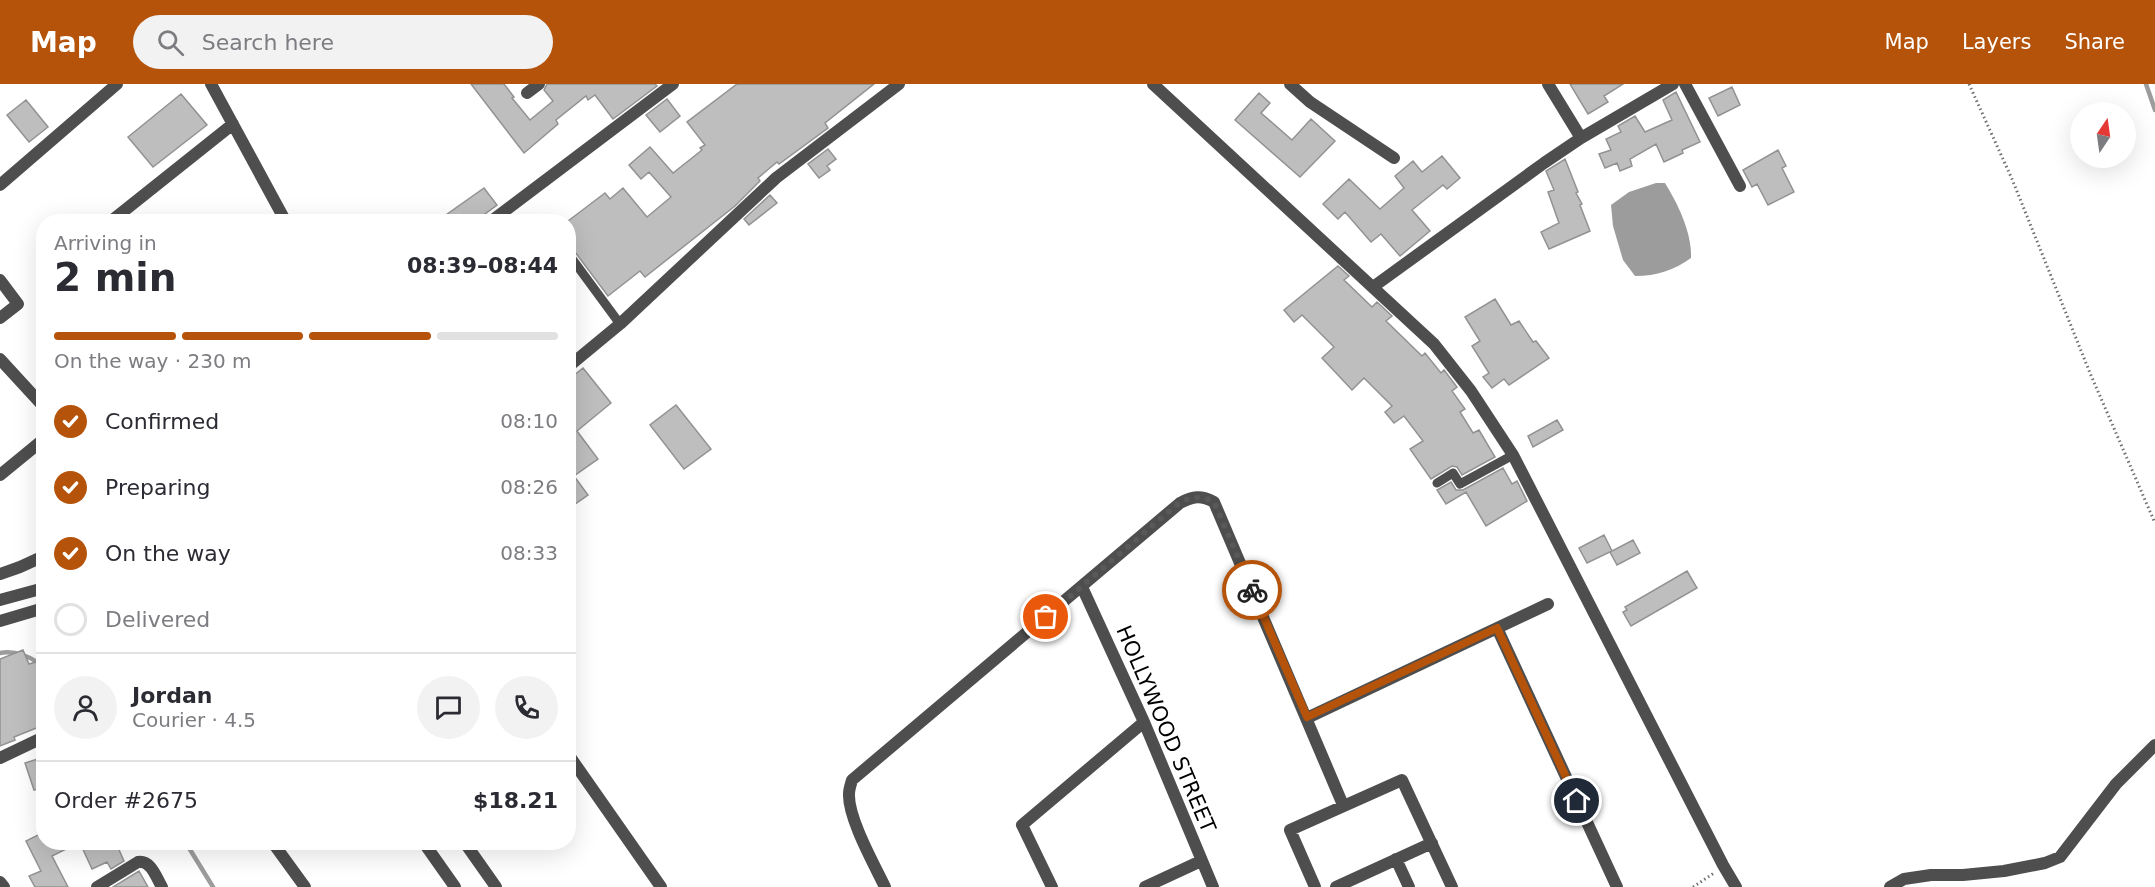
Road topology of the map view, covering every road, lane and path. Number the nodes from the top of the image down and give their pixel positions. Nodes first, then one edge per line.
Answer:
1 (117, 84) edge
2 (211, 84) edge
3 (539, 84) edge
4 (674, 84) edge
5 (899, 84) edge
6 (1153, 84) edge
7 (1290, 84) edge
8 (1548, 84) edge
9 (1673, 84) edge
10 (1685, 84) edge
11 (1969, 84) edge
12 (885, 88) edge
13 (527, 93) dead end
14 (234, 123) junction
15 (1581, 138) junction
16 (1394, 158) dead end
17 (0, 185) edge
18 (1740, 186) dead end
19 (120, 214) edge
20 (282, 214) edge
21 (501, 214) edge
22 (576, 264) edge
23 (0, 280) edge
24 (1372, 286) junction
25 (0, 318) edge
26 (620, 324) junction
27 (0, 358) edge
28 (576, 360) edge
29 (36, 398) edge
30 (36, 446) edge
31 (1513, 455) junction
32 (0, 475) edge
33 (1437, 483) dead end
34 (2155, 523) edge
35 (36, 560) edge
36 (0, 574) edge
37 (1082, 586) junction
38 (36, 590) edge
39 (0, 600) edge
40 (1548, 604) dead end
41 (36, 610) edge
42 (0, 621) edge
43 (1497, 628) junction
44 (1307, 717) junction
45 (1144, 722) junction
46 (36, 741) edge
47 (2155, 745) edge
48 (0, 758) edge
49 (576, 765) edge
50 (1343, 806) junction
51 (1432, 843) junction
52 (278, 850) edge
53 (429, 850) edge
54 (470, 850) edge
55 (1396, 859) junction
56 (1201, 861) junction
57 (1723, 866) junction
58 (1966, 881) edge
59 (0, 882) edge
60 (1362, 882) edge
61 (4, 887) edge
62 (97, 887) edge
63 (162, 887) edge
64 (305, 887) edge
65 (455, 887) edge
66 (496, 887) edge
67 (661, 887) edge
68 (885, 887) edge
69 (1052, 887) edge
70 (1145, 887) edge
71 (1213, 887) edge
72 (1315, 887) edge
73 (1336, 887) edge
74 (1408, 887) edge
75 (1452, 887) edge
76 (1617, 887) edge
77 (1693, 887) edge
78 (1736, 887) edge
79 (1890, 887) edge

1 - 17 street
2 - 14 street
3 - 13 street
4 - 21 street
5 - 12 street
6 - 24 street
7 - 16 street
8 - 15 street
9 - 15 street
10 - 18 street
11 - 34 path
12 - 26 street
14 - 19 street
14 - 20 street
15 - 24 street
22 - 26 lane
23 - 25 street
24 - 31 street
26 - 28 street
27 - 29 street
30 - 32 street
31 - 33 lane
31 - 57 street
35 - 36 street
37 - 44 street
37 - 45 street, HOLLYWOOD STREET
37 - 68 street
38 - 39 street
40 - 43 street
41 - 42 street
43 - 44 street
43 - 76 street
44 - 50 street
45 - 56 street, HOLLYWOOD STREET
45 - 69 street
46 - 48 street
47 - 58 street
49 - 67 street
50 - 51 street
50 - 72 street
51 - 55 street
51 - 75 street
52 - 64 street
53 - 65 street
54 - 66 street
55 - 60 street
55 - 74 street
56 - 70 street
56 - 71 street, HOLLYWOOD STREET
57 - 77 path
57 - 78 street
58 - 79 street
59 - 61 street
60 - 73 street
62 - 63 street

